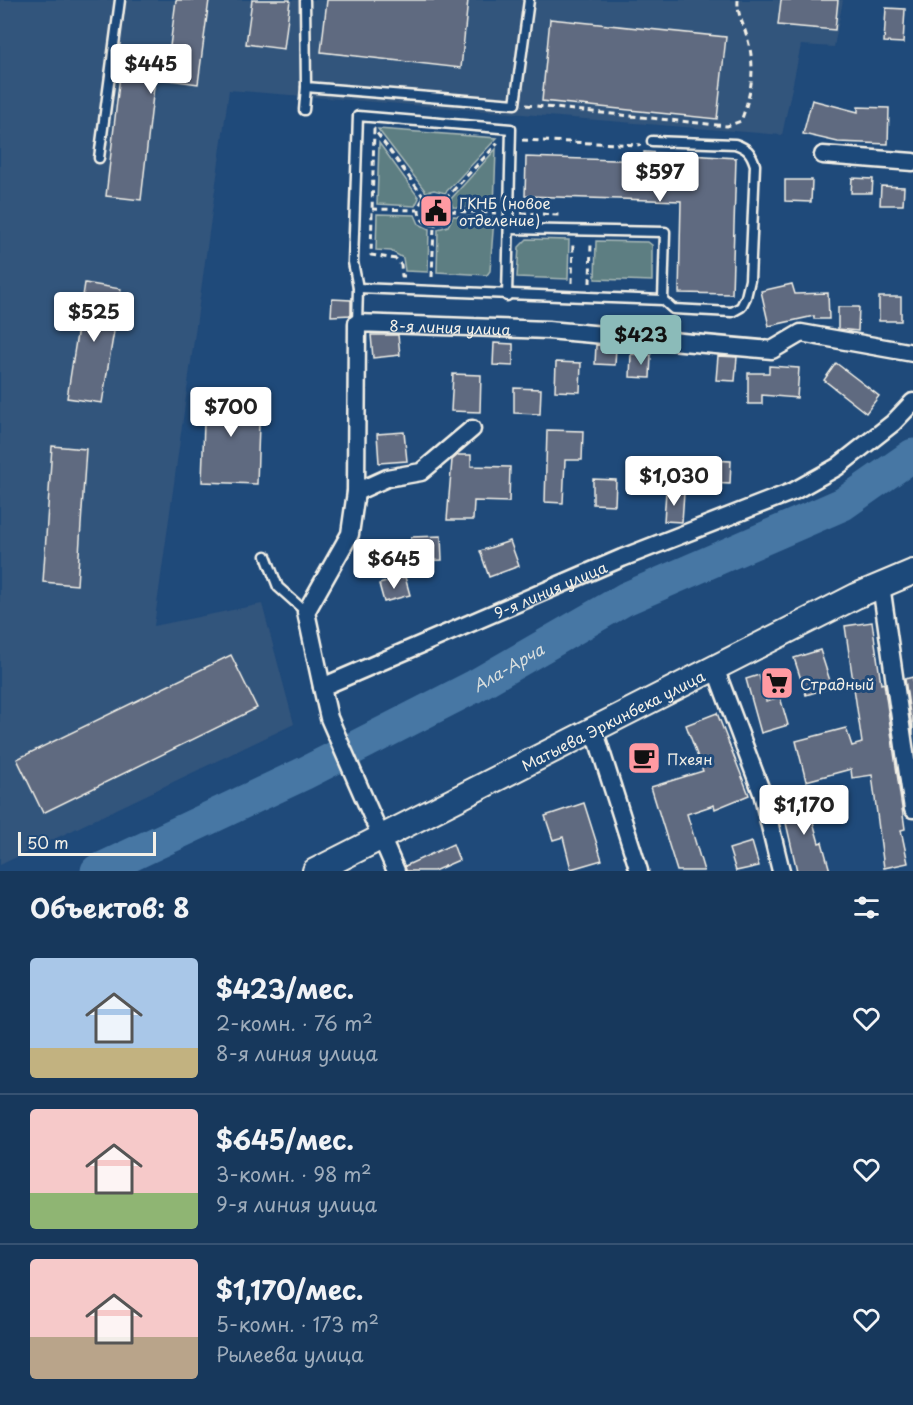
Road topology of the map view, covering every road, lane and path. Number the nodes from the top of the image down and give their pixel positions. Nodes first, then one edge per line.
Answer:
1 (120, 0) edge
2 (305, 0) edge
3 (529, 0) edge
4 (738, 0) edge
5 (306, 87) junction
6 (515, 104) junction
7 (304, 110) dead end
8 (511, 140) junction
9 (652, 141) joint
10 (499, 153) dead end
11 (823, 155) dead end
12 (99, 158) dead end
13 (913, 162) edge
14 (425, 199) junction
15 (445, 199) junction
16 (372, 209) junction
17 (419, 210) junction
18 (450, 211) junction
19 (497, 224) dead end
20 (434, 226) junction
21 (509, 229) junction
22 (574, 230) junction
23 (592, 231) junction
24 (412, 276) dead end
25 (422, 277) dead end
26 (432, 277) junction
27 (442, 278) dead end
28 (572, 283) dead end
29 (590, 283) dead end
30 (358, 288) junction
31 (507, 296) junction
32 (663, 300) junction
33 (357, 323) junction
34 (913, 353) edge
35 (913, 402) edge
36 (472, 429) dead end
37 (356, 492) junction
38 (266, 556) dead end
39 (913, 572) edge
40 (881, 585) junction
41 (306, 612) junction
42 (715, 668) junction
43 (322, 687) junction
44 (594, 729) junction
45 (913, 809) edge
46 (382, 837) junction
47 (315, 871) edge
48 (396, 871) edge
49 (639, 871) edge
50 (781, 871) edge

1 - 12 lane
2 - 5 lane
3 - 6 lane
4 - 6 path
5 - 6 lane
5 - 7 lane
8 - 9 path
8 - 21 lane
8 - 30 lane
9 - 32 lane
10 - 15 path
11 - 13 street
14 - 15 path
14 - 16 path
14 - 17 path
15 - 18 path
16 - 17 path
16 - 24 path
17 - 20 path
18 - 19 path
18 - 20 path
20 - 26 path
21 - 22 lane
21 - 31 lane
22 - 23 lane
22 - 28 path
23 - 29 path
23 - 32 lane
25 - 26 path
26 - 27 path
30 - 31 lane
30 - 33 lane
31 - 32 lane
33 - 34 street, 8-я линия улица
33 - 37 street
35 - 43 street, 9-я линия улица
36 - 37 street
37 - 41 street
38 - 41 lane
39 - 40 main road, Матыева Эркинбека улица
40 - 42 main road, Матыева Эркинбека улица
40 - 45 street
41 - 43 street
42 - 44 main road, Матыева Эркинбека улица
42 - 50 street
43 - 46 street
44 - 46 main road, Матыева Эркинбека улица
44 - 49 street
46 - 47 main road, Матыева Эркинбека улица
46 - 48 street

